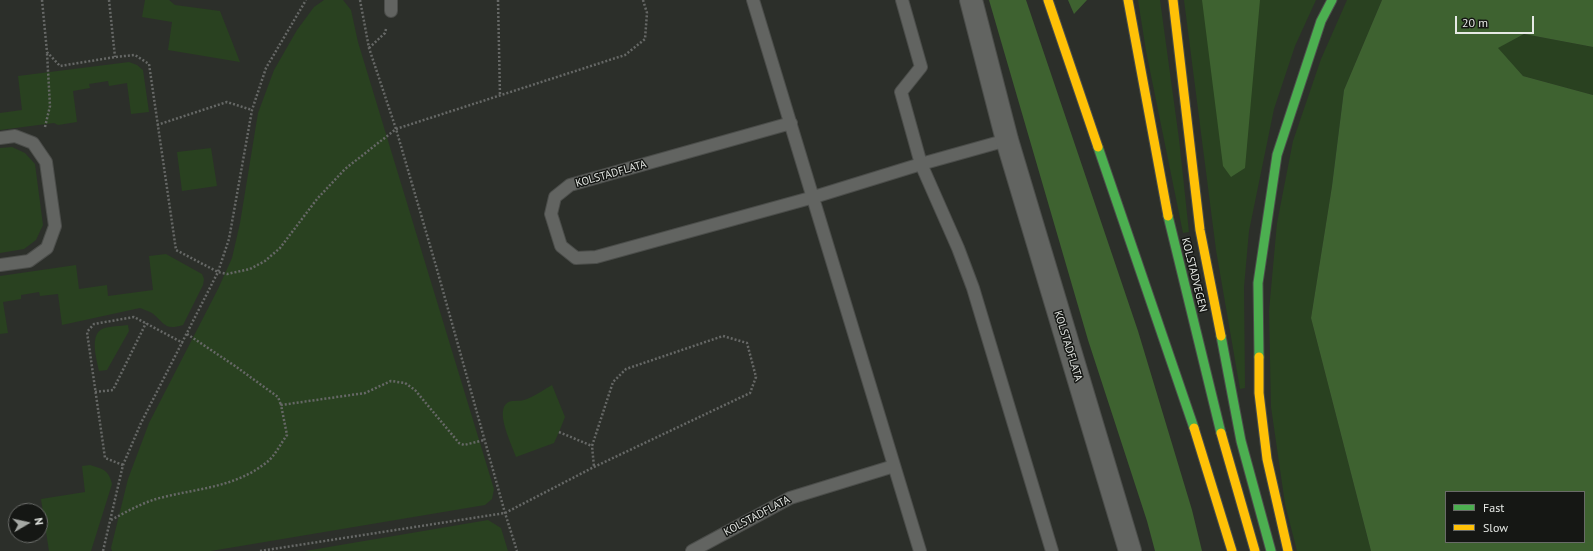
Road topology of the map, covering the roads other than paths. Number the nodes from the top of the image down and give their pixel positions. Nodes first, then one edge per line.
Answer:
1 (753, 0) edge
2 (902, 0) edge
3 (971, 0) edge
4 (1048, 0) edge
5 (1128, 0) edge
6 (1173, 0) edge
7 (1332, 0) edge
8 (791, 123) junction
9 (0, 138) edge
10 (1007, 140) junction
11 (921, 164) junction
12 (814, 197) junction
13 (0, 265) edge
14 (894, 466) junction
15 (692, 551) edge
16 (920, 551) edge
17 (1052, 551) edge
18 (1130, 551) edge
19 (1232, 551) edge
20 (1255, 551) edge
21 (1271, 551) edge
22 (1288, 551) edge

1 - 8 lane
2 - 11 lane
3 - 10 street, KOLSTADFLATA
4 - 19 main road
5 - 20 main road, KOLSTADVEGEN
6 - 21 main road, KOLSTADVEGEN
7 - 22 main road
8 - 12 lane
8 - 12 lane, KOLSTADFLATA
9 - 13 lane
10 - 11 lane, KOLSTADFLATA
10 - 18 street, KOLSTADFLATA
11 - 12 lane, KOLSTADFLATA
11 - 17 lane
12 - 14 lane
14 - 15 lane, KOLSTADFLATA
14 - 16 lane

